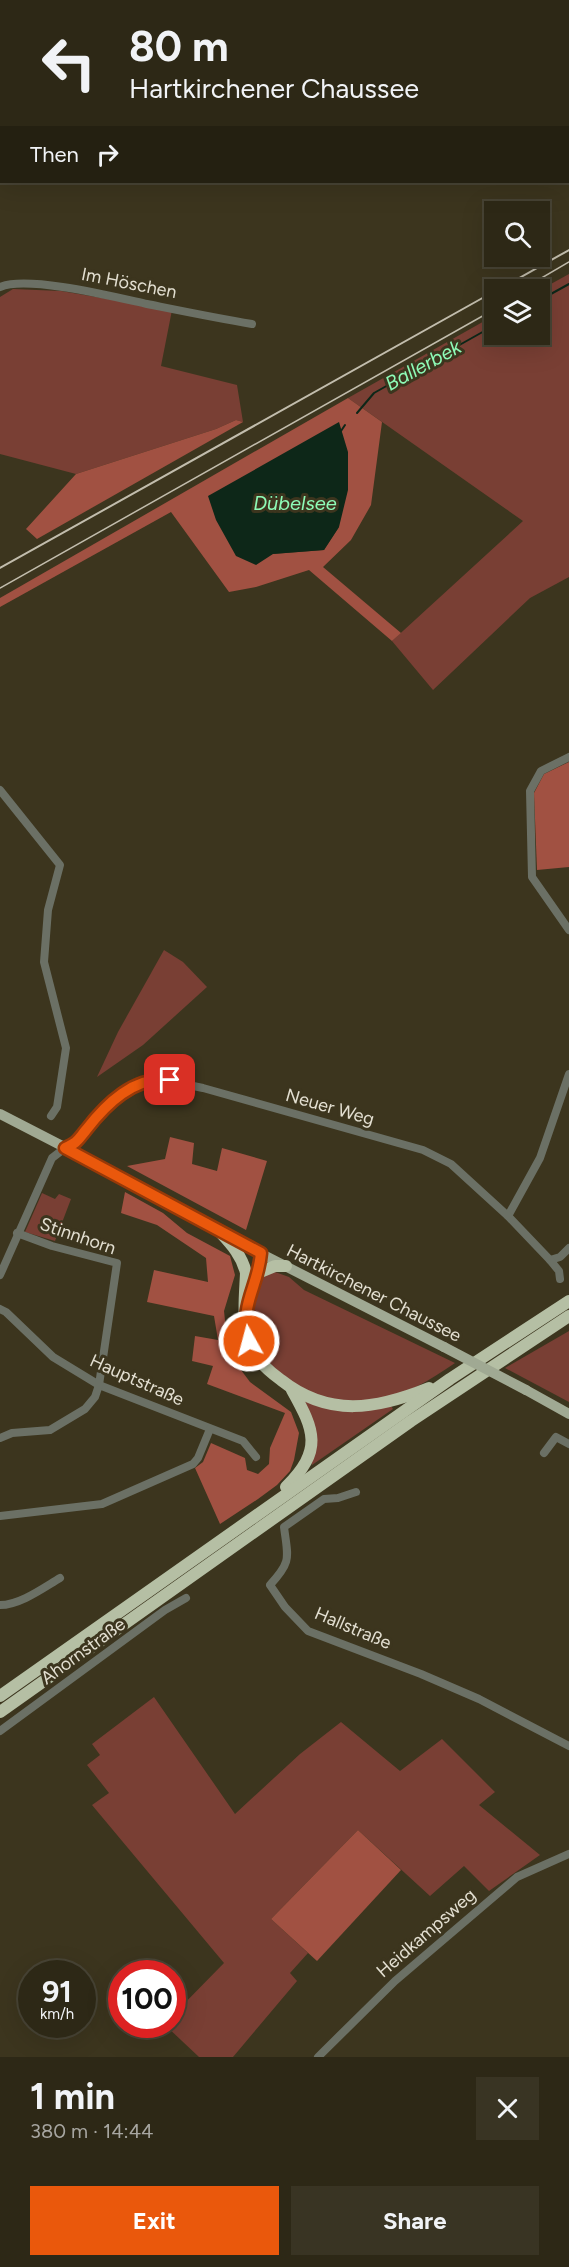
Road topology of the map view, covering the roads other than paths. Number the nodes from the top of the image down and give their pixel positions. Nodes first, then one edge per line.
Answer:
1 (0, 287) edge
2 (252, 324) dead end
3 (569, 757) edge
4 (0, 790) edge
5 (569, 930) edge
6 (569, 1074) edge
7 (0, 1114) edge
8 (51, 1116) dead end
9 (65, 1148) junction
10 (508, 1216) junction
11 (220, 1232) junction
12 (17, 1233) junction
13 (569, 1248) edge
14 (261, 1253) junction
15 (550, 1260) junction
16 (286, 1266) junction
17 (252, 1273) junction
18 (0, 1275) edge
19 (560, 1279) dead end
20 (569, 1302) edge
21 (0, 1309) edge
22 (569, 1316) edge
23 (569, 1326) edge
24 (510, 1354) junction
25 (450, 1379) junction
26 (99, 1385) junction
27 (292, 1390) junction
28 (569, 1414) edge
29 (210, 1429) junction
30 (0, 1438) edge
31 (569, 1444) edge
32 (544, 1453) dead end
33 (256, 1457) dead end
34 (356, 1492) dead end
35 (260, 1512) junction
36 (0, 1516) edge
37 (60, 1578) dead end
38 (186, 1598) dead end
39 (0, 1605) edge
40 (0, 1696) edge
41 (0, 1712) edge
42 (0, 1731) edge
43 (569, 1746) edge
44 (569, 1854) edge
45 (318, 2057) edge

1 - 2 street, Im Höschen
3 - 5 street
4 - 8 street
6 - 10 street
7 - 9 main road, Hartkirchener Chaussee
9 - 10 street, Neuer Weg
9 - 11 main road, Hartkirchener Chaussee
9 - 12 street, Neuer Weg
10 - 15 street, Neuer Weg
11 - 14 main road, Hartkirchener Chaussee
11 - 17 highway
12 - 18 street, Neuer Weg
12 - 26 street, Stinnhorn
13 - 15 street
14 - 16 main road, Hartkirchener Chaussee
14 - 17 highway
15 - 19 street, Neuer Weg
16 - 17 highway
16 - 28 main road, Hartkirchener Chaussee, bridge
17 - 27 highway
20 - 25 highway
21 - 26 street, Hauptstraße
22 - 24 highway
23 - 24 highway
24 - 41 highway
25 - 27 highway
25 - 35 highway
26 - 29 street, Hauptstraße
26 - 30 street
27 - 35 highway
29 - 33 street, Hauptstraße
29 - 36 street
31 - 32 street
34 - 43 street, Hallstraße
35 - 40 highway
37 - 39 street
38 - 42 street, Ahornstraße
44 - 45 street, Heidkampsweg

